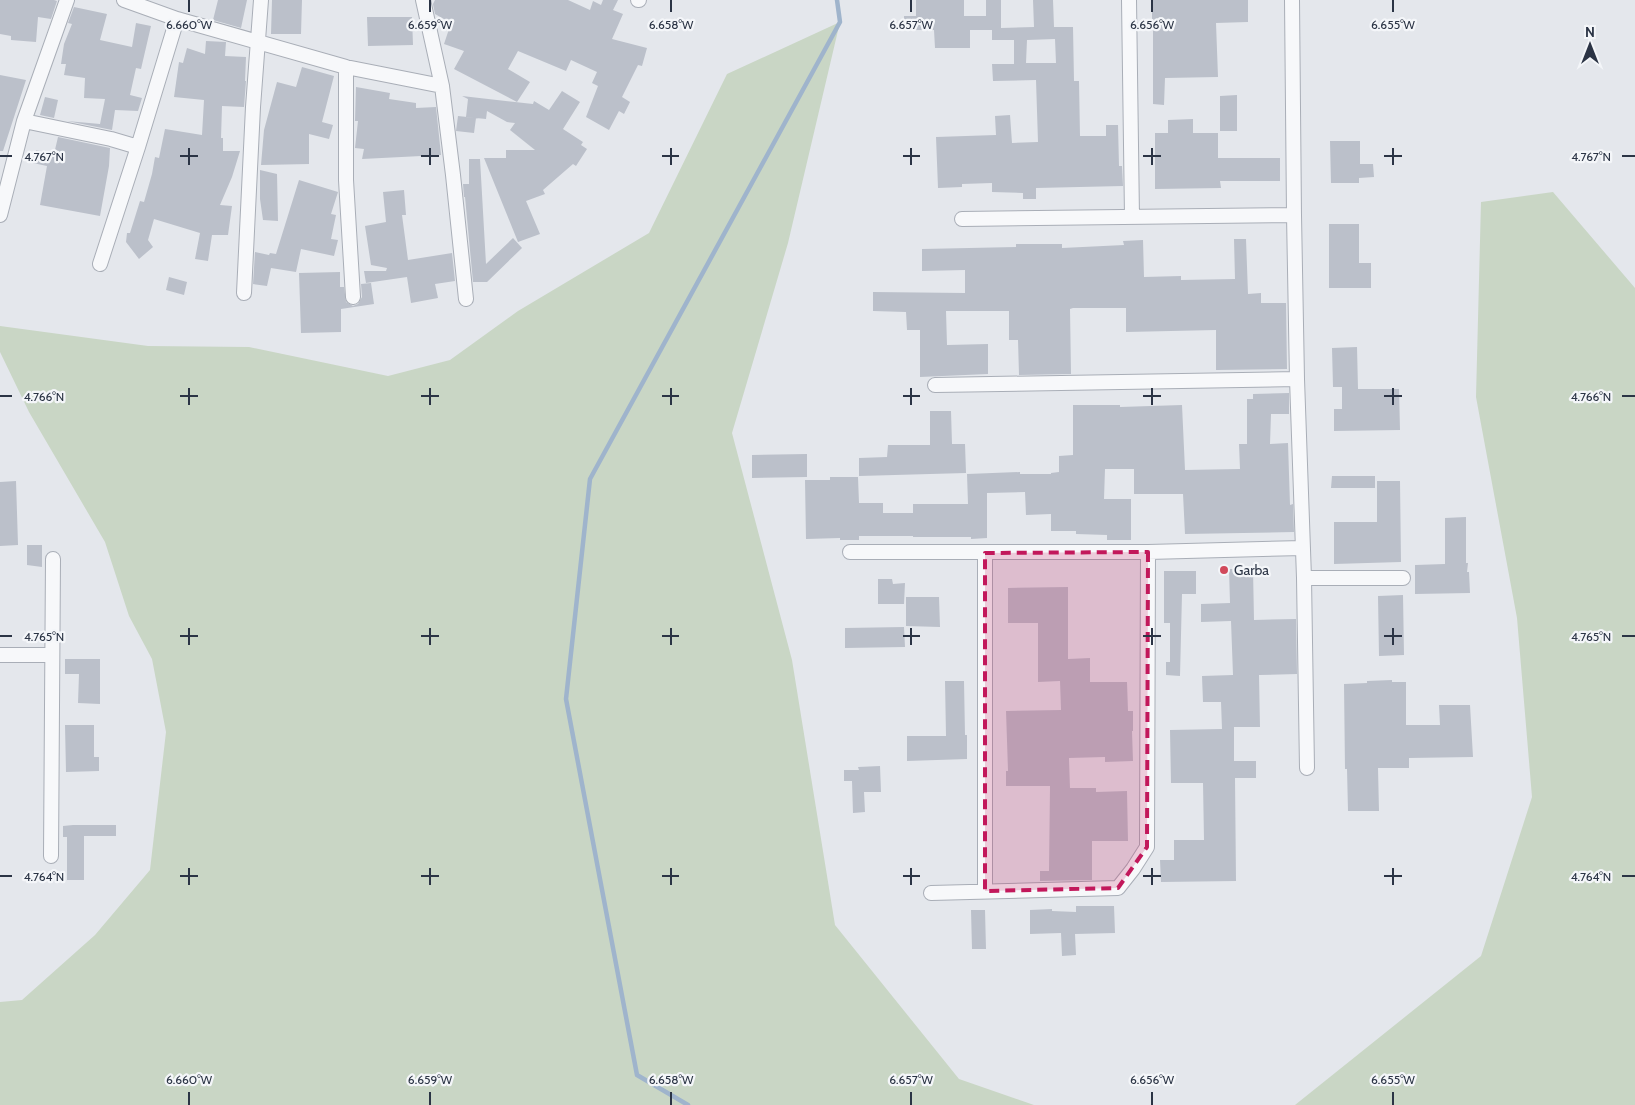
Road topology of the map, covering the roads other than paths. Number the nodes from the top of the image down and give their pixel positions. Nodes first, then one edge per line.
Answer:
1 (67, 0) edge
2 (124, 0) edge
3 (261, 0) edge
4 (423, 0) edge
5 (1129, 0) edge
6 (1292, 0) edge
7 (177, 19) junction
8 (258, 41) junction
9 (346, 67) junction
10 (442, 86) junction
11 (24, 121) junction
12 (138, 147) junction
13 (1294, 214) junction
14 (0, 215) edge
15 (1132, 217) junction
16 (962, 219) dead end
17 (100, 264) dead end
18 (244, 293) dead end
19 (353, 297) dead end
20 (466, 299) dead end
21 (1297, 379) junction
22 (935, 385) dead end
23 (1303, 548) junction
24 (850, 552) dead end
25 (1148, 552) junction
26 (985, 553) junction
27 (53, 559) dead end
28 (1304, 578) junction
29 (1403, 578) dead end
30 (0, 655) edge
31 (52, 655) junction
32 (1307, 768) dead end
33 (51, 856) dead end
34 (985, 891) junction
35 (931, 893) dead end

1 - 11 street
2 - 7 street
3 - 8 street
4 - 10 street
5 - 15 street
6 - 13 street
7 - 8 street
7 - 12 street
8 - 9 street
8 - 18 street
9 - 10 street
9 - 19 street
10 - 20 street
11 - 12 street
11 - 14 street
12 - 17 street
13 - 15 street
13 - 21 street
15 - 16 street
21 - 22 street
21 - 23 street
23 - 25 street
23 - 28 street
24 - 26 street
25 - 26 street
25 - 34 street
26 - 34 street
27 - 31 street
28 - 29 street
28 - 32 street
30 - 31 street
31 - 33 street
34 - 35 street

